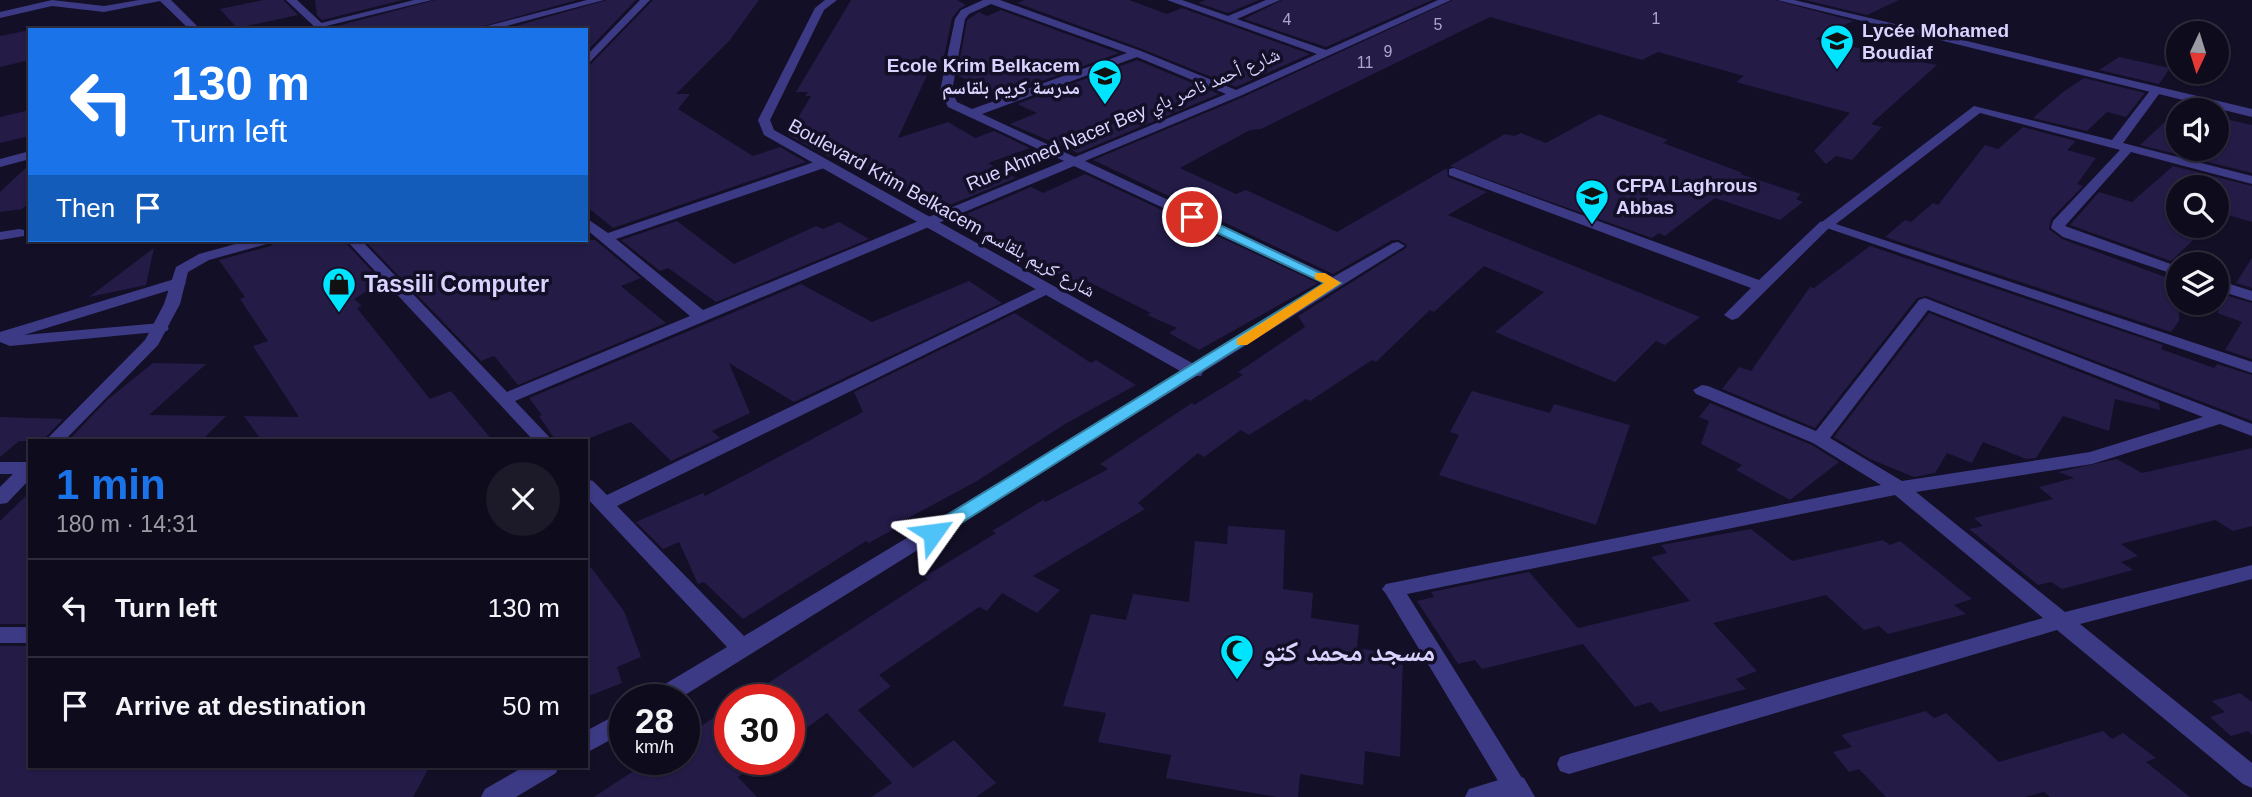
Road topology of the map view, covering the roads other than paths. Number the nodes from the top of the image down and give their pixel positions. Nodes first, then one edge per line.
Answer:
1 (156, 0) edge
2 (166, 0) edge
3 (291, 0) edge
4 (427, 0) edge
5 (598, 0) edge
6 (645, 0) edge
7 (832, 0) edge
8 (991, 0) edge
9 (1172, 0) edge
10 (1273, 0) edge
11 (1446, 0) edge
12 (1782, 0) edge
13 (0, 15) edge
14 (1229, 19) junction
15 (321, 27) edge
16 (194, 28) edge
17 (485, 28) edge
18 (1137, 53) junction
19 (1325, 53) junction
20 (588, 61) edge
21 (2156, 90) junction
22 (1236, 94) junction
23 (2252, 113) edge
24 (970, 114) junction
25 (2122, 146) junction
26 (28, 156) edge
27 (1074, 162) junction
28 (1, 163) edge
29 (822, 164) junction
30 (1454, 172) dead end
31 (2252, 180) edge
32 (930, 222) junction
33 (588, 224) edge
34 (1825, 225) junction
35 (19, 233) dead end
36 (0, 236) edge
37 (606, 238) junction
38 (259, 242) edge
39 (355, 242) edge
40 (1398, 246) dead end
41 (2166, 268) edge
42 (178, 283) junction
43 (1334, 283) junction
44 (1763, 288) junction
45 (1047, 289) junction
46 (2229, 289) edge
47 (2252, 296) edge
48 (1732, 315) dead end
49 (703, 318) junction
50 (161, 328) junction
51 (0, 340) edge
52 (2252, 368) edge
53 (1195, 372) junction
54 (1702, 390) dead end
55 (504, 399) junction
56 (2220, 418) junction
57 (2252, 429) edge
58 (56, 439) edge
59 (542, 439) edge
60 (1819, 439) junction
61 (0, 468) edge
62 (28, 468) edge
63 (28, 470) edge
64 (588, 487) edge
65 (1899, 488) junction
66 (0, 498) edge
67 (604, 504) junction
68 (2252, 572) edge
69 (2060, 621) junction
70 (0, 635) edge
71 (28, 635) edge
72 (743, 649) junction
73 (685, 684) edge
74 (609, 729) edge
75 (588, 742) edge
76 (1569, 764) dead end
77 (544, 768) edge
78 (2252, 777) edge
79 (1518, 792) edge
80 (494, 797) edge
81 (1478, 797) edge

1 - 13 street
2 - 16 street
3 - 15 street
4 - 15 street
5 - 17 street
6 - 20 street
7 - 29 street, Boulevard Krim Belkacem شارع كريم بلقاسم
8 - 18 street
8 - 24 street
9 - 14 street
10 - 14 street
11 - 19 street, Rue Ahmed Nacer Bey شارع أحمد ناصر باي
12 - 21 street
14 - 19 street
18 - 22 street
18 - 24 street
19 - 22 street, Rue Ahmed Nacer Bey شارع أحمد ناصر باي
21 - 23 street
21 - 25 street
22 - 27 street, Rue Ahmed Nacer Bey شارع أحمد ناصر باي
24 - 27 street
25 - 31 street
25 - 34 street
25 - 41 street
26 - 28 street
27 - 32 street, Rue Ahmed Nacer Bey شارع أحمد ناصر باي
27 - 43 street
29 - 32 street, Boulevard Krim Belkacem شارع كريم بلقاسم
29 - 37 street
30 - 44 street
32 - 45 street, Boulevard Krim Belkacem شارع كريم بلقاسم
32 - 49 street, Rue Ahmed Nacer Bey شارع أحمد ناصر باي
33 - 37 street
34 - 44 street
34 - 52 street
35 - 36 street
37 - 49 street
38 - 42 street
39 - 55 street
40 - 43 street
42 - 50 street
42 - 51 street
43 - 53 street
44 - 48 street
45 - 53 street, Boulevard Krim Belkacem شارع كريم بلقاسم
45 - 67 street
46 - 47 street
49 - 55 street, Rue Ahmed Nacer Bey شارع أحمد ناصر باي
50 - 51 street
50 - 58 street
53 - 72 street
54 - 60 street
55 - 59 street
56 - 57 street
56 - 60 street
56 - 65 street
60 - 65 street
61 - 62 street
63 - 66 street
64 - 67 street
65 - 69 street
65 - 79 street
67 - 72 street
68 - 69 street
69 - 76 street
69 - 78 street
70 - 71 street
72 - 73 street
74 - 75 street
77 - 80 street
79 - 81 street

